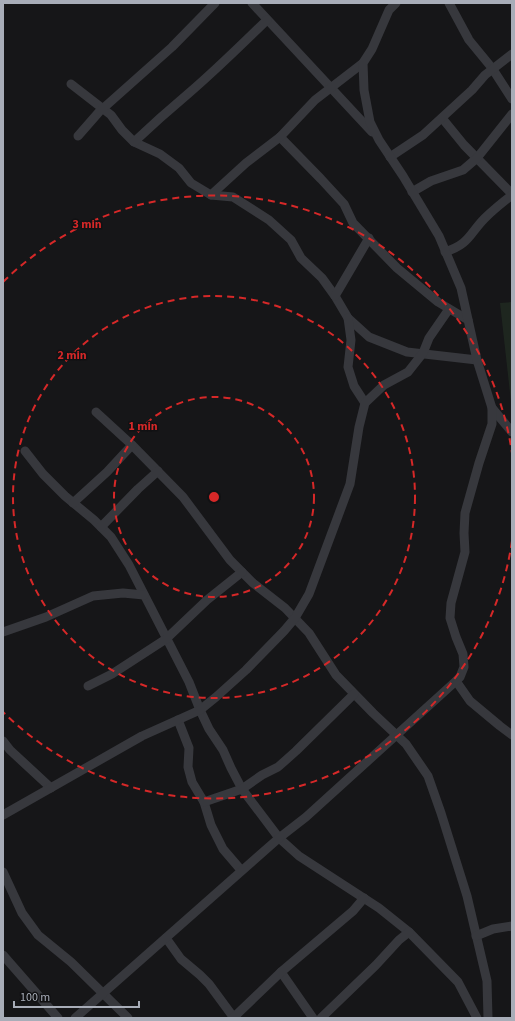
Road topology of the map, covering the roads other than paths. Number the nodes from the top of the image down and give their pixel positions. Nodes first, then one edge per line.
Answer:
1 (215, 3) edge
2 (252, 3) edge
3 (396, 3) edge
4 (449, 3) edge
5 (267, 20) junction
6 (512, 54) edge
7 (363, 63) junction
8 (492, 68) junction
9 (71, 84) dead end
10 (331, 89) junction
11 (512, 99) edge
12 (103, 108) junction
13 (512, 114) edge
14 (442, 118) junction
15 (78, 136) dead end
16 (280, 137) junction
17 (379, 140) junction
18 (134, 142) junction
19 (390, 157) junction
20 (477, 158) junction
21 (412, 192) junction
22 (512, 195) edge
23 (211, 196) junction
24 (369, 238) junction
25 (446, 252) junction
26 (335, 296) junction
27 (449, 309) junction
28 (348, 318) junction
29 (468, 320) junction
30 (423, 353) junction
31 (477, 360) junction
32 (365, 403) junction
33 (492, 408) junction
34 (96, 412) dead end
35 (512, 432) edge
36 (132, 445) junction
37 (25, 451) dead end
38 (158, 471) junction
39 (73, 503) junction
40 (101, 527) junction
41 (242, 572) junction
42 (144, 595) junction
43 (295, 618) junction
44 (3, 632) edge
45 (166, 639) junction
46 (456, 681) junction
47 (88, 686) dead end
48 (354, 694) junction
49 (200, 710) junction
50 (178, 720) junction
51 (396, 735) junction
52 (512, 735) edge
53 (3, 742) edge
54 (51, 788) junction
55 (242, 789) junction
56 (204, 802) junction
57 (3, 816) edge
58 (279, 838) junction
59 (241, 870) junction
60 (3, 872) edge
61 (364, 898) junction
62 (512, 926) edge
63 (409, 932) junction
64 (476, 936) junction
65 (166, 938) junction
66 (3, 955) edge
67 (281, 972) junction
68 (104, 994) junction
69 (58, 1018) edge
70 (75, 1018) edge
71 (128, 1018) edge
72 (233, 1018) edge
73 (313, 1018) edge
74 (321, 1018) edge
75 (477, 1018) edge
76 (488, 1018) edge

1 - 12 street
2 - 5 street
3 - 7 street
4 - 8 street
5 - 10 street
5 - 18 street
6 - 8 street
7 - 10 street
7 - 17 street
8 - 11 street
8 - 14 street
9 - 12 street
10 - 16 street
10 - 17 street
12 - 15 street
12 - 18 street
13 - 20 street
14 - 19 street
14 - 20 street
16 - 23 street
16 - 24 street
17 - 19 street
18 - 23 street
19 - 21 street
20 - 21 street
20 - 22 street
21 - 25 street
22 - 25 street
23 - 26 street
24 - 26 street
24 - 27 street
25 - 29 street
26 - 28 street
27 - 29 street
27 - 30 street
28 - 30 street
28 - 32 street
29 - 31 street
30 - 31 street
30 - 32 street
31 - 33 street
32 - 43 street
33 - 35 street
33 - 46 street
34 - 36 street
36 - 38 street
36 - 39 street
37 - 39 street
38 - 40 street
38 - 41 street
39 - 40 street
40 - 42 street
41 - 43 street
41 - 45 street
42 - 44 street
42 - 45 street
43 - 48 street
43 - 49 street
45 - 47 street
45 - 49 street
46 - 51 street
46 - 52 street
48 - 51 street
48 - 55 street
49 - 50 street
49 - 55 street
50 - 54 street
50 - 56 street
51 - 58 street
51 - 64 street
53 - 54 street
54 - 57 street
55 - 56 street
55 - 58 street
56 - 59 street
58 - 59 street
58 - 61 street
59 - 65 street
60 - 68 street
61 - 63 street
61 - 67 street
62 - 64 street
63 - 74 street
63 - 75 street
64 - 76 street
65 - 68 street
65 - 72 street
66 - 69 street
67 - 72 street
67 - 73 street
68 - 70 street
68 - 71 street

